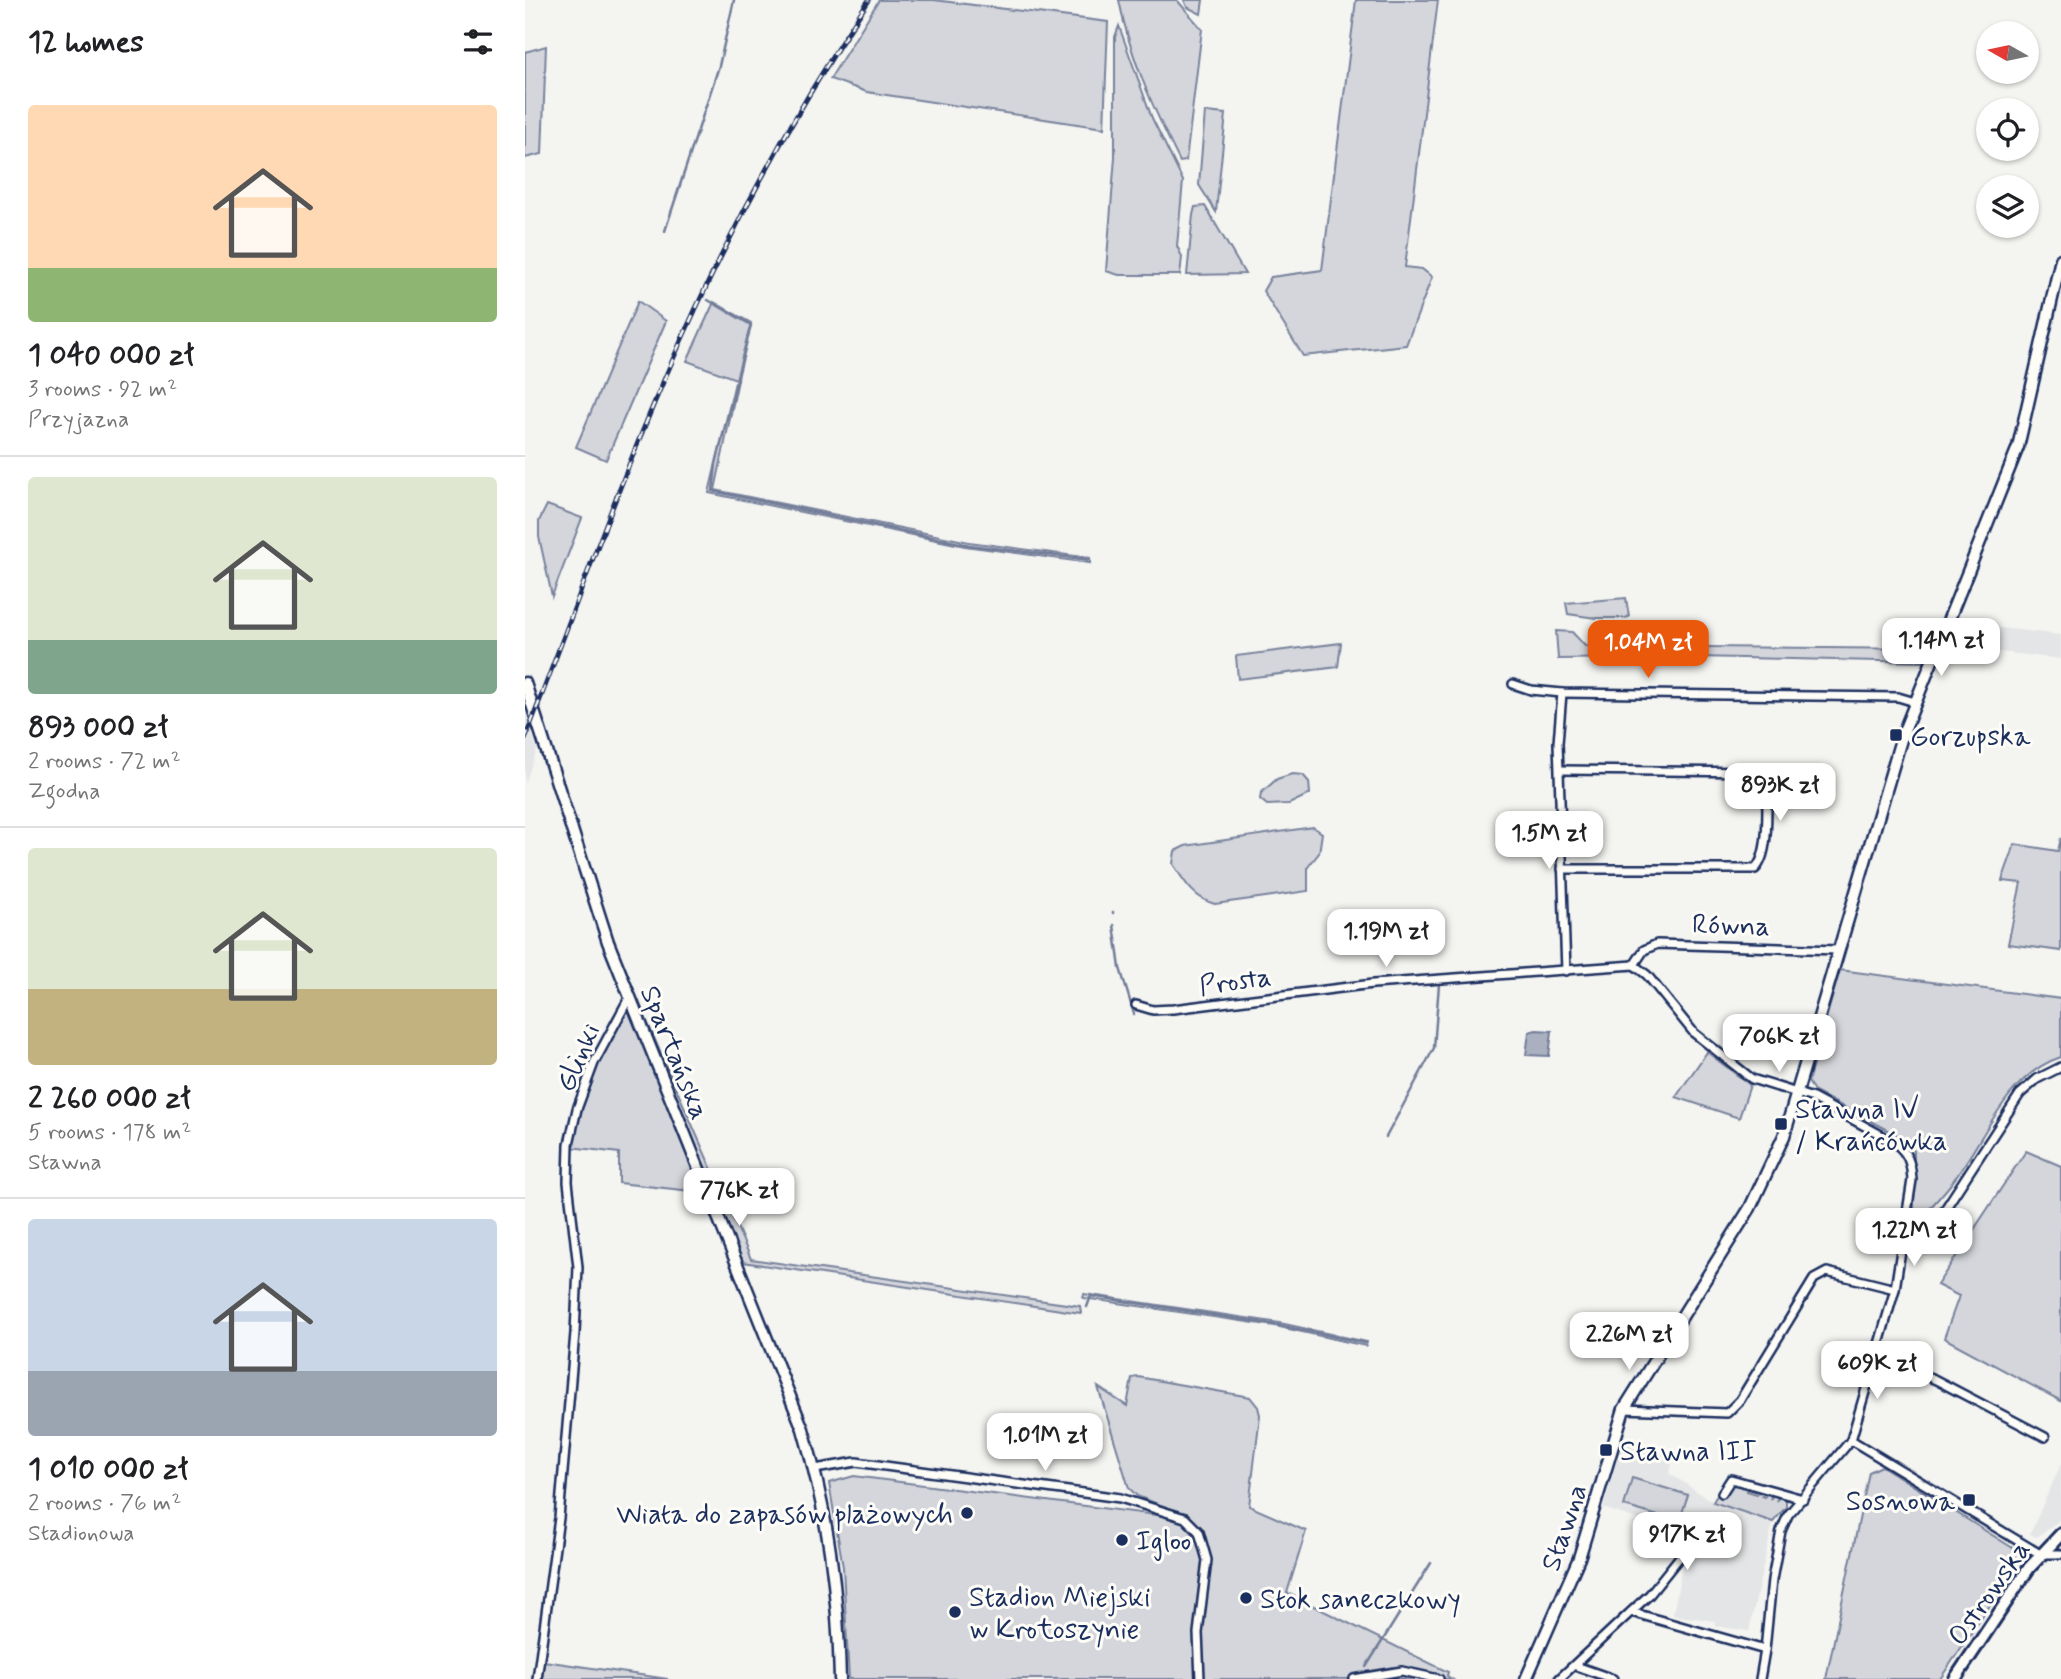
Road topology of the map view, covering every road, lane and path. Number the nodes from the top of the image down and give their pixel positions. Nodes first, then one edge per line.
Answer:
1 (2061, 259) edge
2 (525, 683) edge
3 (1513, 684) dead end
4 (1562, 692) junction
5 (1915, 702) junction
6 (1561, 770) junction
7 (1562, 869) junction
8 (1837, 950) junction
9 (1634, 965) junction
10 (1566, 971) junction
11 (629, 998) junction
12 (1136, 1004) dead end
13 (2061, 1067) edge
14 (1796, 1093) junction
15 (1904, 1241) junction
16 (1895, 1289) junction
17 (1876, 1355) junction
18 (1625, 1409) junction
19 (2045, 1437) dead end
20 (1851, 1440) junction
21 (815, 1469) junction
22 (1721, 1493) dead end
23 (1803, 1499) junction
24 (2061, 1534) edge
25 (1694, 1539) dead end
26 (2040, 1554) junction
27 (2061, 1554) edge
28 (1631, 1612) junction
29 (1765, 1650) junction
30 (1576, 1666) junction
31 (537, 1679) edge
32 (840, 1679) edge
33 (1200, 1679) edge
34 (1354, 1679) edge
35 (1439, 1679) edge
36 (1526, 1679) edge
37 (1559, 1679) edge
38 (1613, 1679) edge
39 (1760, 1679) edge
40 (1955, 1679) edge

1 - 5 street
2 - 11 street, Spartańska
3 - 4 street
4 - 5 street
4 - 6 street
5 - 8 street
6 - 7 street
6 - 7 street
7 - 10 street
8 - 9 street, Równa
8 - 14 street
9 - 10 street, Prosta
9 - 14 street
10 - 12 street, Prosta
11 - 21 street, Spartańska
11 - 31 street, Glinki
13 - 15 street
14 - 15 street
14 - 18 street, Stawna
15 - 16 street
16 - 17 street
16 - 18 street
17 - 19 street
17 - 20 street
18 - 36 street, Stawna
20 - 23 street
20 - 26 street
21 - 32 street, Spartańska
21 - 33 street
22 - 23 street
23 - 29 street
24 - 26 main road, Ostrowska
25 - 28 street
26 - 27 street
26 - 40 main road, Ostrowska
28 - 29 street
28 - 30 street
29 - 39 street
30 - 37 street
30 - 38 street
34 - 35 street

